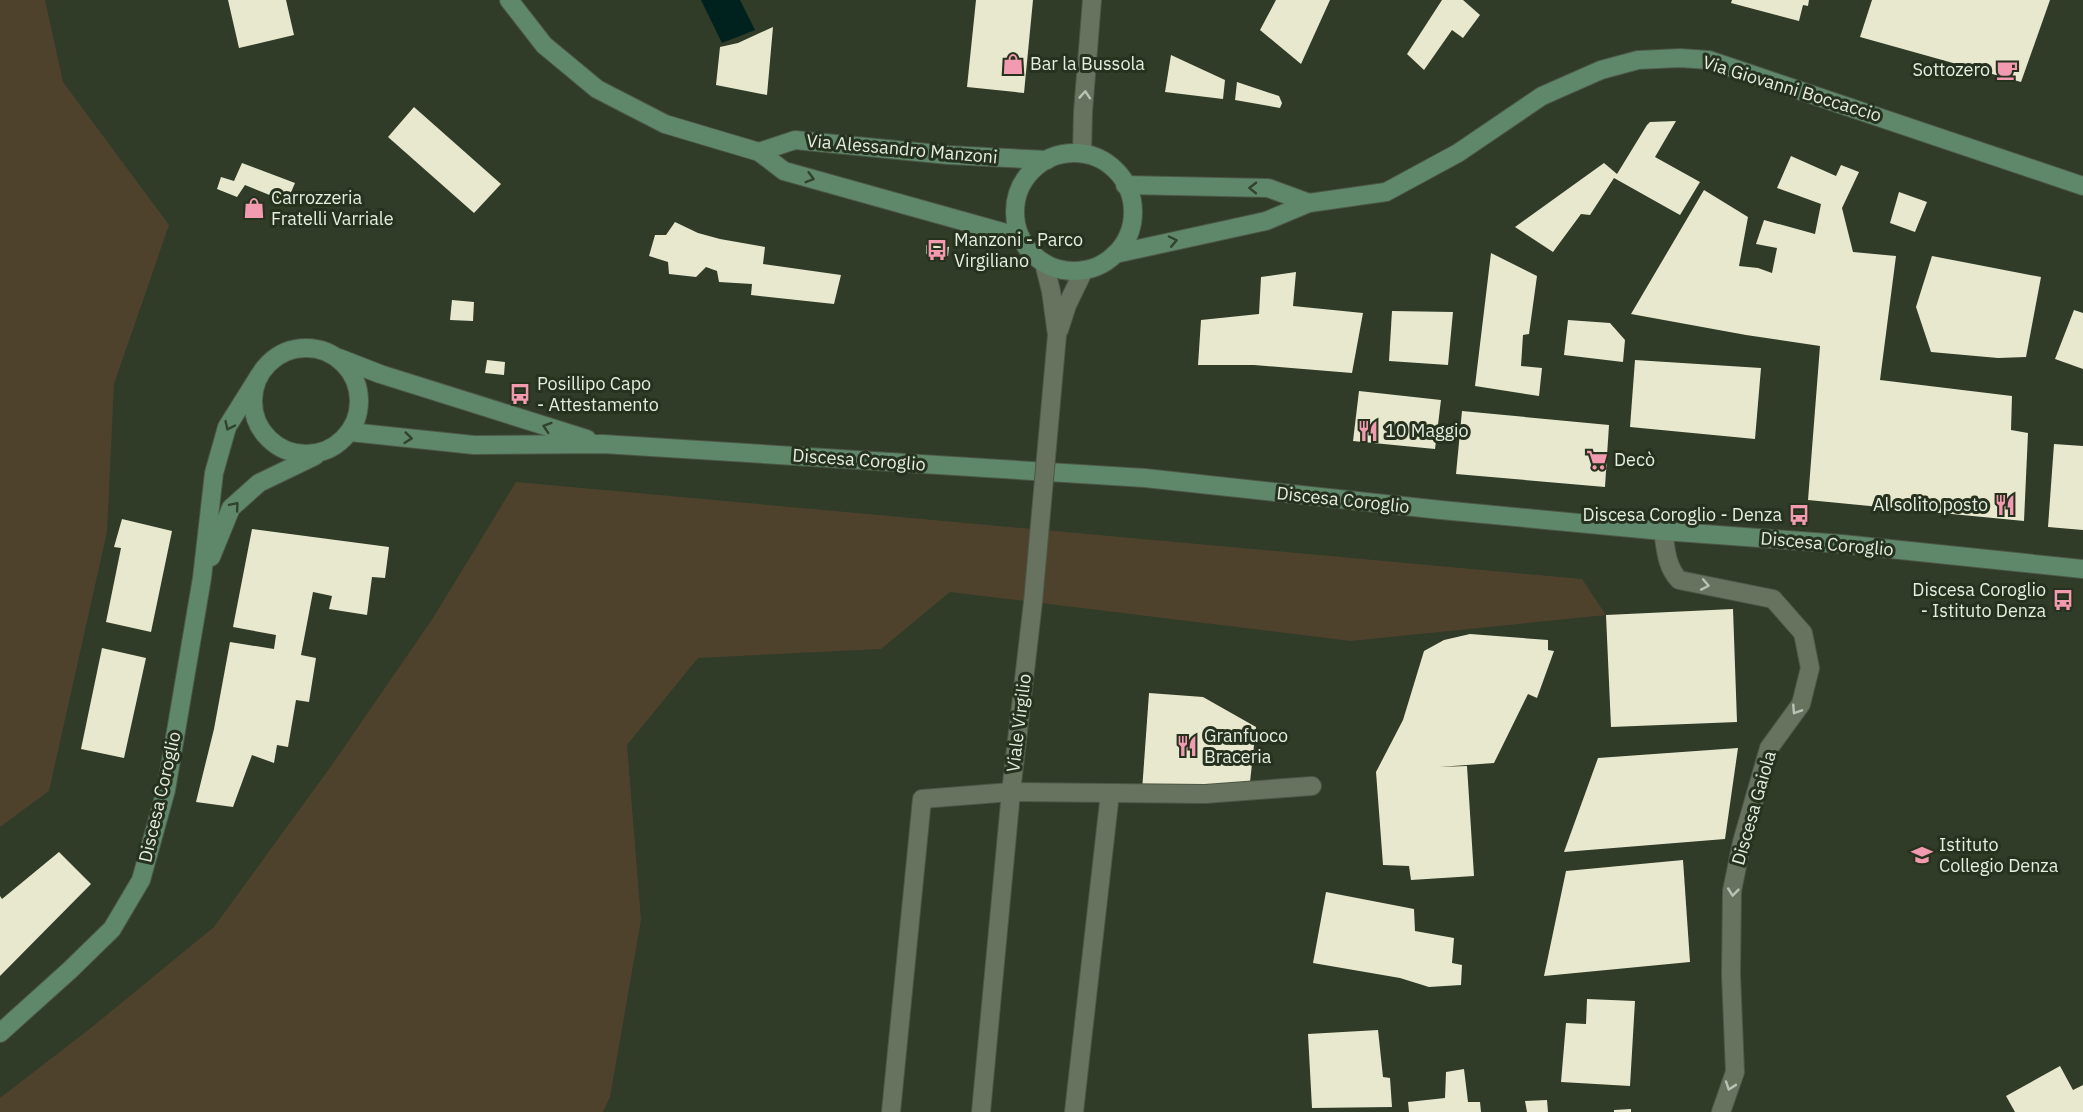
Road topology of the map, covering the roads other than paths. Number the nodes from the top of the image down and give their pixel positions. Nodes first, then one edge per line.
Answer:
1 (509, 0) edge
2 (1092, 0) edge
3 (759, 152) junction
4 (1083, 153) junction
5 (1047, 160) junction
6 (1125, 185) junction
7 (2083, 186) edge
8 (1309, 203) junction
9 (1020, 237) junction
10 (1115, 254) junction
11 (1044, 263) junction
12 (1084, 270) junction
13 (1057, 334) junction
14 (334, 356) junction
15 (259, 376) junction
16 (350, 432) junction
17 (603, 444) junction
18 (323, 452) junction
19 (1663, 531) junction
20 (2083, 569) edge
21 (202, 578) junction
22 (1311, 786) dead end
23 (1011, 792) junction
24 (1110, 793) junction
25 (0, 1033) edge
26 (891, 1112) edge
27 (981, 1112) edge
28 (1074, 1112) edge
29 (1720, 1112) edge

1 - 3 street, Via Alessandro Manzoni
4 -> 2 street
3 - 5 street, Via Alessandro Manzoni
3 -> 9 street, Via Alessandro Manzoni
4 - 5 street
4 - 6 street
5 - 9 street
8 -> 6 street, Via Giovanni Boccaccio
6 - 10 street
7 - 8 street, Via Giovanni Boccaccio
10 -> 8 street, Via Giovanni Boccaccio
9 - 11 street
10 - 12 street
11 - 12 street
11 - 13 street, Viale Virgilio
12 - 13 street, Viale Virgilio
13 - 23 street, Viale Virgilio, bridge
14 - 15 street
14 - 16 street
17 -> 14 street, Discesa Coroglio
15 - 18 street
15 -> 21 street, Discesa Coroglio
16 -> 17 street, Discesa Coroglio
16 - 18 street
17 - 19 street, Discesa Coroglio
21 -> 18 street, Discesa Coroglio
19 - 20 street, Discesa Coroglio
19 -> 29 street, Discesa Gaiola
21 - 25 street, Discesa Coroglio
22 - 24 street
23 - 24 street
23 - 26 street
23 - 27 street, Viale Virgilio
24 - 28 street

